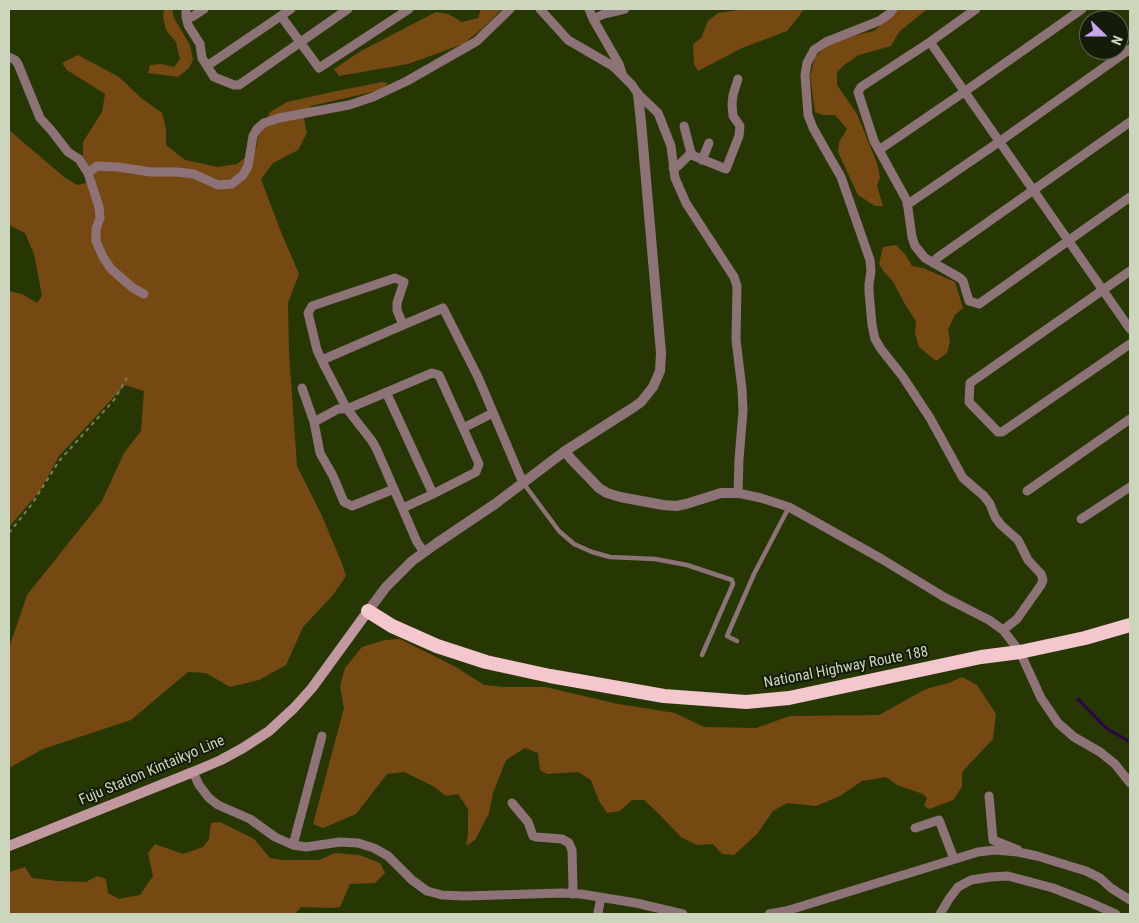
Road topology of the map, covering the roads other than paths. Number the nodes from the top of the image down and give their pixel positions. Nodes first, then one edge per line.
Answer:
1 (204, 9) edge
2 (291, 9) edge
3 (348, 9) edge
4 (409, 9) edge
5 (510, 9) edge
6 (540, 9) edge
7 (589, 9) edge
8 (625, 9) edge
9 (893, 9) edge
10 (976, 9) edge
11 (1082, 9) edge
12 (186, 13) edge
13 (281, 16) junction
14 (593, 19) junction
15 (300, 42) junction
16 (930, 42) junction
17 (1130, 49) edge
18 (9, 57) edge
19 (207, 66) junction
20 (623, 75) junction
21 (738, 79) dead end
22 (964, 92) junction
23 (638, 94) junction
24 (1130, 122) edge
25 (684, 126) dead end
26 (999, 142) junction
27 (709, 143) dead end
28 (879, 150) junction
29 (691, 153) junction
30 (702, 160) junction
31 (673, 168) junction
32 (88, 173) junction
33 (1033, 191) junction
34 (1130, 197) edge
35 (907, 204) junction
36 (1068, 241) junction
37 (934, 263) junction
38 (1130, 271) edge
39 (1103, 290) junction
40 (144, 294) dead end
41 (403, 325) junction
42 (1130, 329) edge
43 (1130, 344) edge
44 (322, 360) junction
45 (302, 388) dead end
46 (386, 392) junction
47 (346, 408) junction
48 (493, 413) junction
49 (1130, 419) edge
50 (314, 422) junction
51 (463, 428) junction
52 (565, 451) junction
53 (523, 482) junction
54 (1130, 487) edge
55 (394, 489) junction
56 (1027, 491) dead end
57 (738, 493) junction
58 (433, 494) junction
59 (789, 507) junction
60 (403, 508) junction
61 (1082, 519) dead end
62 (424, 552) junction
63 (368, 611) junction
64 (1130, 625) edge
65 (1003, 630) junction
66 (736, 641) dead end
67 (1020, 652) junction
68 (702, 655) dead end
69 (322, 736) dead end
70 (193, 772) junction
71 (1130, 783) edge
72 (989, 796) dead end
73 (512, 803) dead end
74 (914, 828) dead end
75 (293, 845) junction
76 (9, 846) edge
77 (1018, 852) junction
78 (954, 859) junction
79 (572, 894) junction
80 (601, 898) junction
81 (1130, 900) edge
82 (599, 914) edge
83 (684, 914) edge
84 (769, 914) edge
85 (940, 914) edge
86 (1116, 914) edge

1 - 12 street
2 - 13 street
3 - 15 street
4 - 15 street
5 - 32 street
6 - 20 street
7 - 14 street
8 - 14 street
9 - 65 street
10 - 16 street
11 - 22 street
12 - 19 street
13 - 15 street
13 - 19 street
14 - 20 street
15 - 19 street
16 - 22 street
16 - 28 street
17 - 26 street
18 - 32 street
20 - 23 street
21 - 30 street
22 - 26 street
22 - 28 street
23 - 31 street
23 - 52 street
24 - 33 street
25 - 29 street
26 - 33 street
26 - 35 street
27 - 30 street
28 - 35 street
29 - 30 street
29 - 31 street
31 - 57 street
32 - 40 street
33 - 36 street
33 - 37 street
34 - 36 street
35 - 37 street
36 - 37 street
36 - 39 street
38 - 39 street
39 - 42 street
39 - 43 street
41 - 44 street
41 - 44 street
41 - 48 street
44 - 47 street
45 - 50 street
46 - 47 street
46 - 51 street
46 - 58 street
47 - 50 street
47 - 55 street
48 - 51 street
48 - 53 street
49 - 56 street
50 - 55 street
51 - 58 street
52 - 53 street
52 - 57 street
53 - 62 street
53 - 68 lane
54 - 61 street
55 - 60 street
57 - 59 street
58 - 60 street
59 - 65 street
59 - 66 lane
60 - 62 street
62 - 63 street
63 - 67 highway, National Highway Route 188
63 - 70 main road, Fuju Station Kintaikyo Line
64 - 67 highway, National Highway Route 188
65 - 67 street
67 - 71 street
69 - 75 street
70 - 75 street
70 - 76 main road, Fuju Station Kintaikyo Line
72 - 77 street
73 - 79 street
74 - 78 street
75 - 79 street
77 - 78 street
77 - 81 street
78 - 84 street
79 - 80 street
80 - 82 street
80 - 83 street
85 - 86 street

